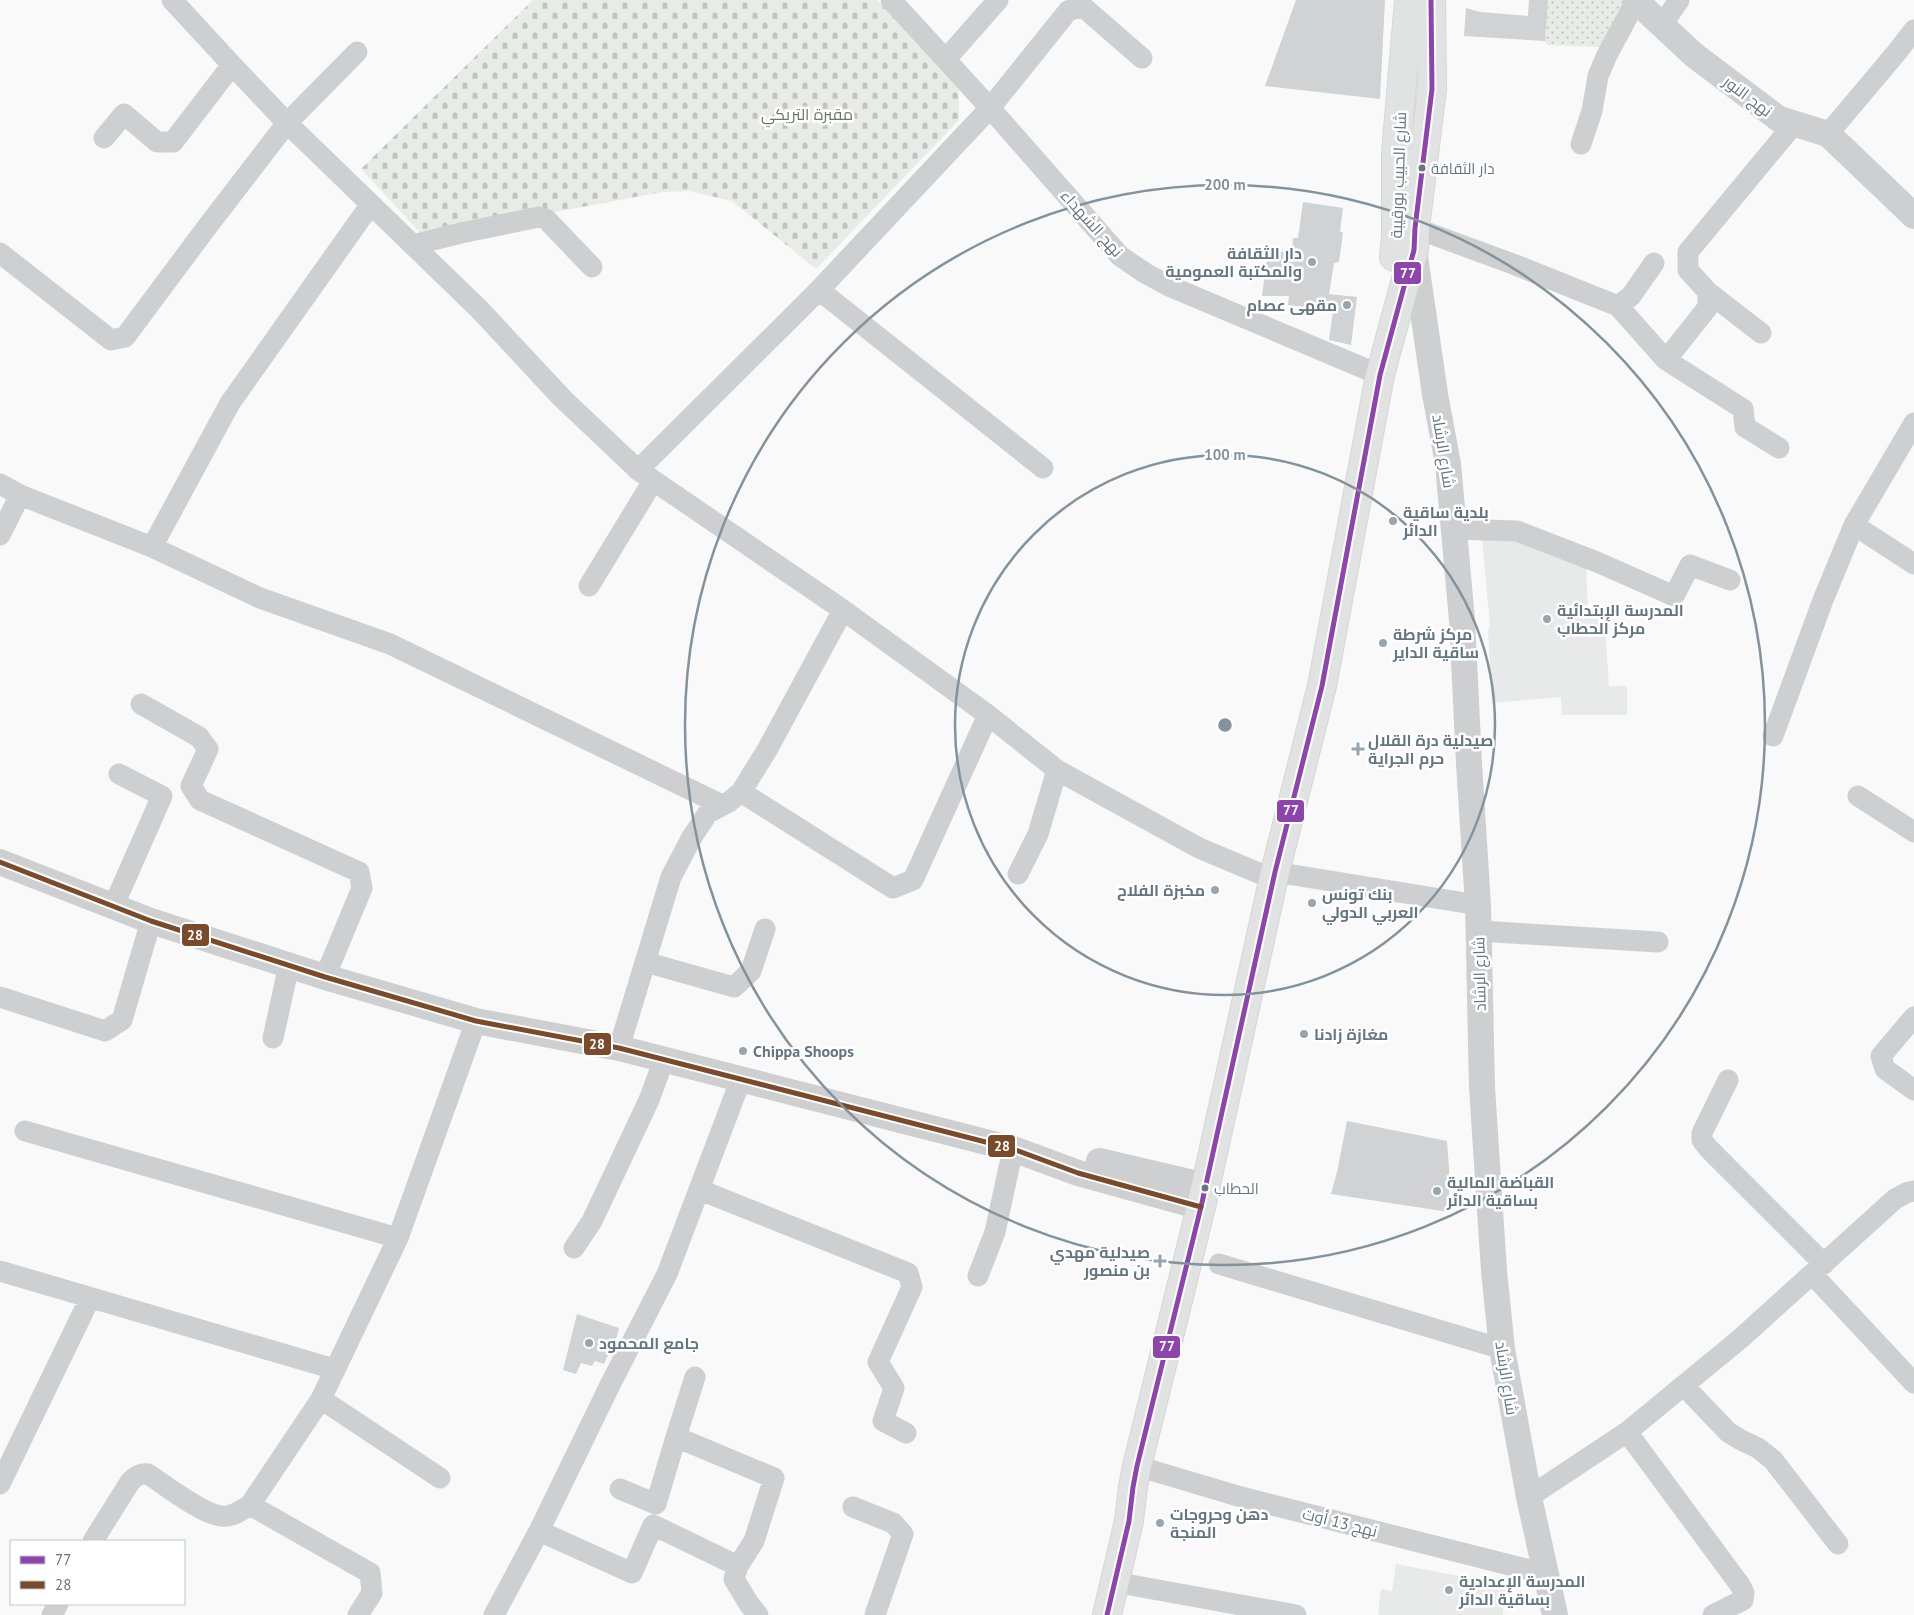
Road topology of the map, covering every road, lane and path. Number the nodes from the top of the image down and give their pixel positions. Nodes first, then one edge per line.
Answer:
1 (891, 0) edge
2 (998, 0) edge
3 (1409, 0) edge
4 (1431, 0) edge
5 (1636, 0) edge
6 (1679, 0) edge
7 (178, 2) edge
8 (1662, 25) junction
9 (1914, 30) edge
10 (357, 52) dead end
11 (1142, 58) dead end
12 (946, 59) junction
13 (232, 66) junction
14 (990, 108) junction
15 (288, 123) junction
16 (1794, 124) junction
17 (1828, 134) junction
18 (104, 138) dead end
19 (1581, 144) dead end
20 (371, 204) junction
21 (1914, 216) edge
22 (1408, 238) junction
23 (413, 245) junction
24 (0, 253) edge
25 (1654, 263) dead end
26 (592, 267) dead end
27 (1399, 276) junction
28 (819, 290) junction
29 (1708, 292) junction
30 (1618, 306) junction
31 (1426, 331) junction
32 (1761, 333) dead end
33 (1666, 360) junction
34 (1380, 375) junction
35 (1914, 423) edge
36 (1779, 448) dead end
37 (1043, 468) dead end
38 (645, 476) junction
39 (0, 484) edge
40 (20, 495) junction
41 (1854, 525) junction
42 (1455, 530) junction
43 (0, 535) edge
44 (152, 547) junction
45 (1914, 564) edge
46 (1730, 580) dead end
47 (589, 586) dead end
48 (843, 610) junction
49 (141, 704) dead end
50 (988, 715) junction
51 (1773, 736) dead end
52 (1058, 770) junction
53 (119, 774) dead end
54 (740, 792) junction
55 (1858, 796) dead end
56 (722, 805) junction
57 (1914, 832) edge
58 (0, 862) edge
59 (1018, 874) dead end
60 (1274, 876) junction
61 (1478, 905) junction
62 (113, 907) junction
63 (151, 922) junction
64 (765, 930) dead end
65 (1478, 931) junction
66 (1658, 942) dead end
67 (645, 962) junction
68 (289, 965) junction
69 (325, 977) junction
70 (0, 997) edge
71 (1914, 1017) edge
72 (476, 1021) junction
73 (273, 1038) dead end
74 (619, 1048) junction
75 (664, 1059) junction
76 (741, 1079) junction
77 (1728, 1080) dead end
78 (1914, 1090) edge
79 (25, 1131) dead end
80 (1021, 1151) junction
81 (700, 1190) junction
82 (1914, 1191) edge
83 (1203, 1197) junction
84 (398, 1238) junction
85 (574, 1248) dead end
86 (1219, 1264) dead end
87 (1819, 1270) junction
88 (0, 1271) edge
89 (978, 1276) dead end
90 (90, 1298) junction
91 (1502, 1349) junction
92 (334, 1369) junction
93 (695, 1376) dead end
94 (1914, 1383) edge
95 (1684, 1386) junction
96 (321, 1399) junction
97 (1627, 1432) junction
98 (906, 1433) dead end
99 (676, 1437) junction
100 (1135, 1476) junction
101 (440, 1478) dead end
102 (0, 1484) edge
103 (620, 1488) dead end
104 (1529, 1497) junction
105 (250, 1505) junction
106 (852, 1508) dead end
107 (540, 1531) junction
108 (94, 1540) edge
109 (1838, 1544) dead end
110 (738, 1566) junction
111 (1545, 1574) junction
112 (1114, 1582) junction
113 (358, 1615) edge
114 (494, 1615) edge
115 (758, 1615) edge
116 (875, 1615) edge
117 (1091, 1615) edge
118 (1107, 1615) edge
119 (1296, 1615) edge
120 (1555, 1615) edge
121 (1713, 1615) edge

1 - 12 street, نهج الشهداء
2 - 12 street
3 - 22 main road, شارع الحبيب بورقيبة
4 - 22 main road, شارع الحبيب بورقيبة
5 - 8 street, نهج النور
5 - 19 street
6 - 8 street
7 - 13 street
8 - 16 street, نهج النور
9 - 17 street
10 - 15 street
11 - 14 street
12 - 14 street, نهج الشهداء
13 - 15 street
13 - 18 street
14 - 28 street
14 - 34 street, نهج الشهداء
15 - 20 street
15 - 24 street
16 - 17 street, نهج النور
16 - 29 street
17 - 21 street, نهج النور
20 - 23 street
20 - 44 street
22 - 27 main road, شارع الحبيب بورقيبة
22 - 30 street
22 - 31 street, شارع الرشاد
23 - 26 street
23 - 38 street
25 - 30 street
27 - 31 street, شارع الرشاد
27 - 34 main road, شارع الحبيب بورقيبة
28 - 37 street
28 - 38 street
29 - 32 street
29 - 33 street
30 - 33 street
31 - 42 street, شارع الرشاد
33 - 36 street
34 - 60 main road, شارع الحبيب بورقيبة
35 - 41 street
38 - 47 street
38 - 48 street
39 - 40 street
40 - 43 street
40 - 44 street
41 - 45 street
41 - 51 street
42 - 46 street
42 - 61 street, شارع الرشاد
44 - 56 street
48 - 50 street
48 - 54 street
49 - 69 street
50 - 52 street
50 - 54 street
52 - 59 street
52 - 60 street
53 - 62 street
54 - 56 street
55 - 57 street
56 - 67 street
58 - 62 street
60 - 61 street
60 - 83 main road, شارع الحبيب بورقيبة
61 - 65 street, شارع الرشاد
62 - 63 street
63 - 68 street
63 - 70 street
64 - 67 street
65 - 66 street
65 - 91 street, شارع الرشاد
67 - 74 street
68 - 69 street
68 - 73 street
69 - 72 street
71 - 78 street
72 - 74 street
72 - 84 street
74 - 75 street
75 - 76 street
75 - 85 street
76 - 80 street
76 - 81 street
77 - 87 street
79 - 84 street
80 - 83 street
80 - 89 street
81 - 98 street
81 - 107 street
82 - 87 street
83 - 100 main road, شارع الحبيب بورقيبة
84 - 92 street
86 - 91 street
87 - 94 street
87 - 95 street
88 - 90 street
90 - 92 street
90 - 102 street
91 - 104 street, شارع الرشاد
92 - 96 street
93 - 99 street
95 - 97 street
95 - 109 street
96 - 101 street
96 - 105 street
97 - 104 street
97 - 121 street
99 - 103 street
99 - 110 street
100 - 111 street, نهج 13 أوت
100 - 112 main road
100 - 117 main road
104 - 111 street, شارع الرشاد
105 - 108 street
105 - 113 street
106 - 116 street
107 - 110 street
107 - 114 street
110 - 115 street
111 - 120 street, شارع الرشاد
112 - 118 main road
112 - 119 street

